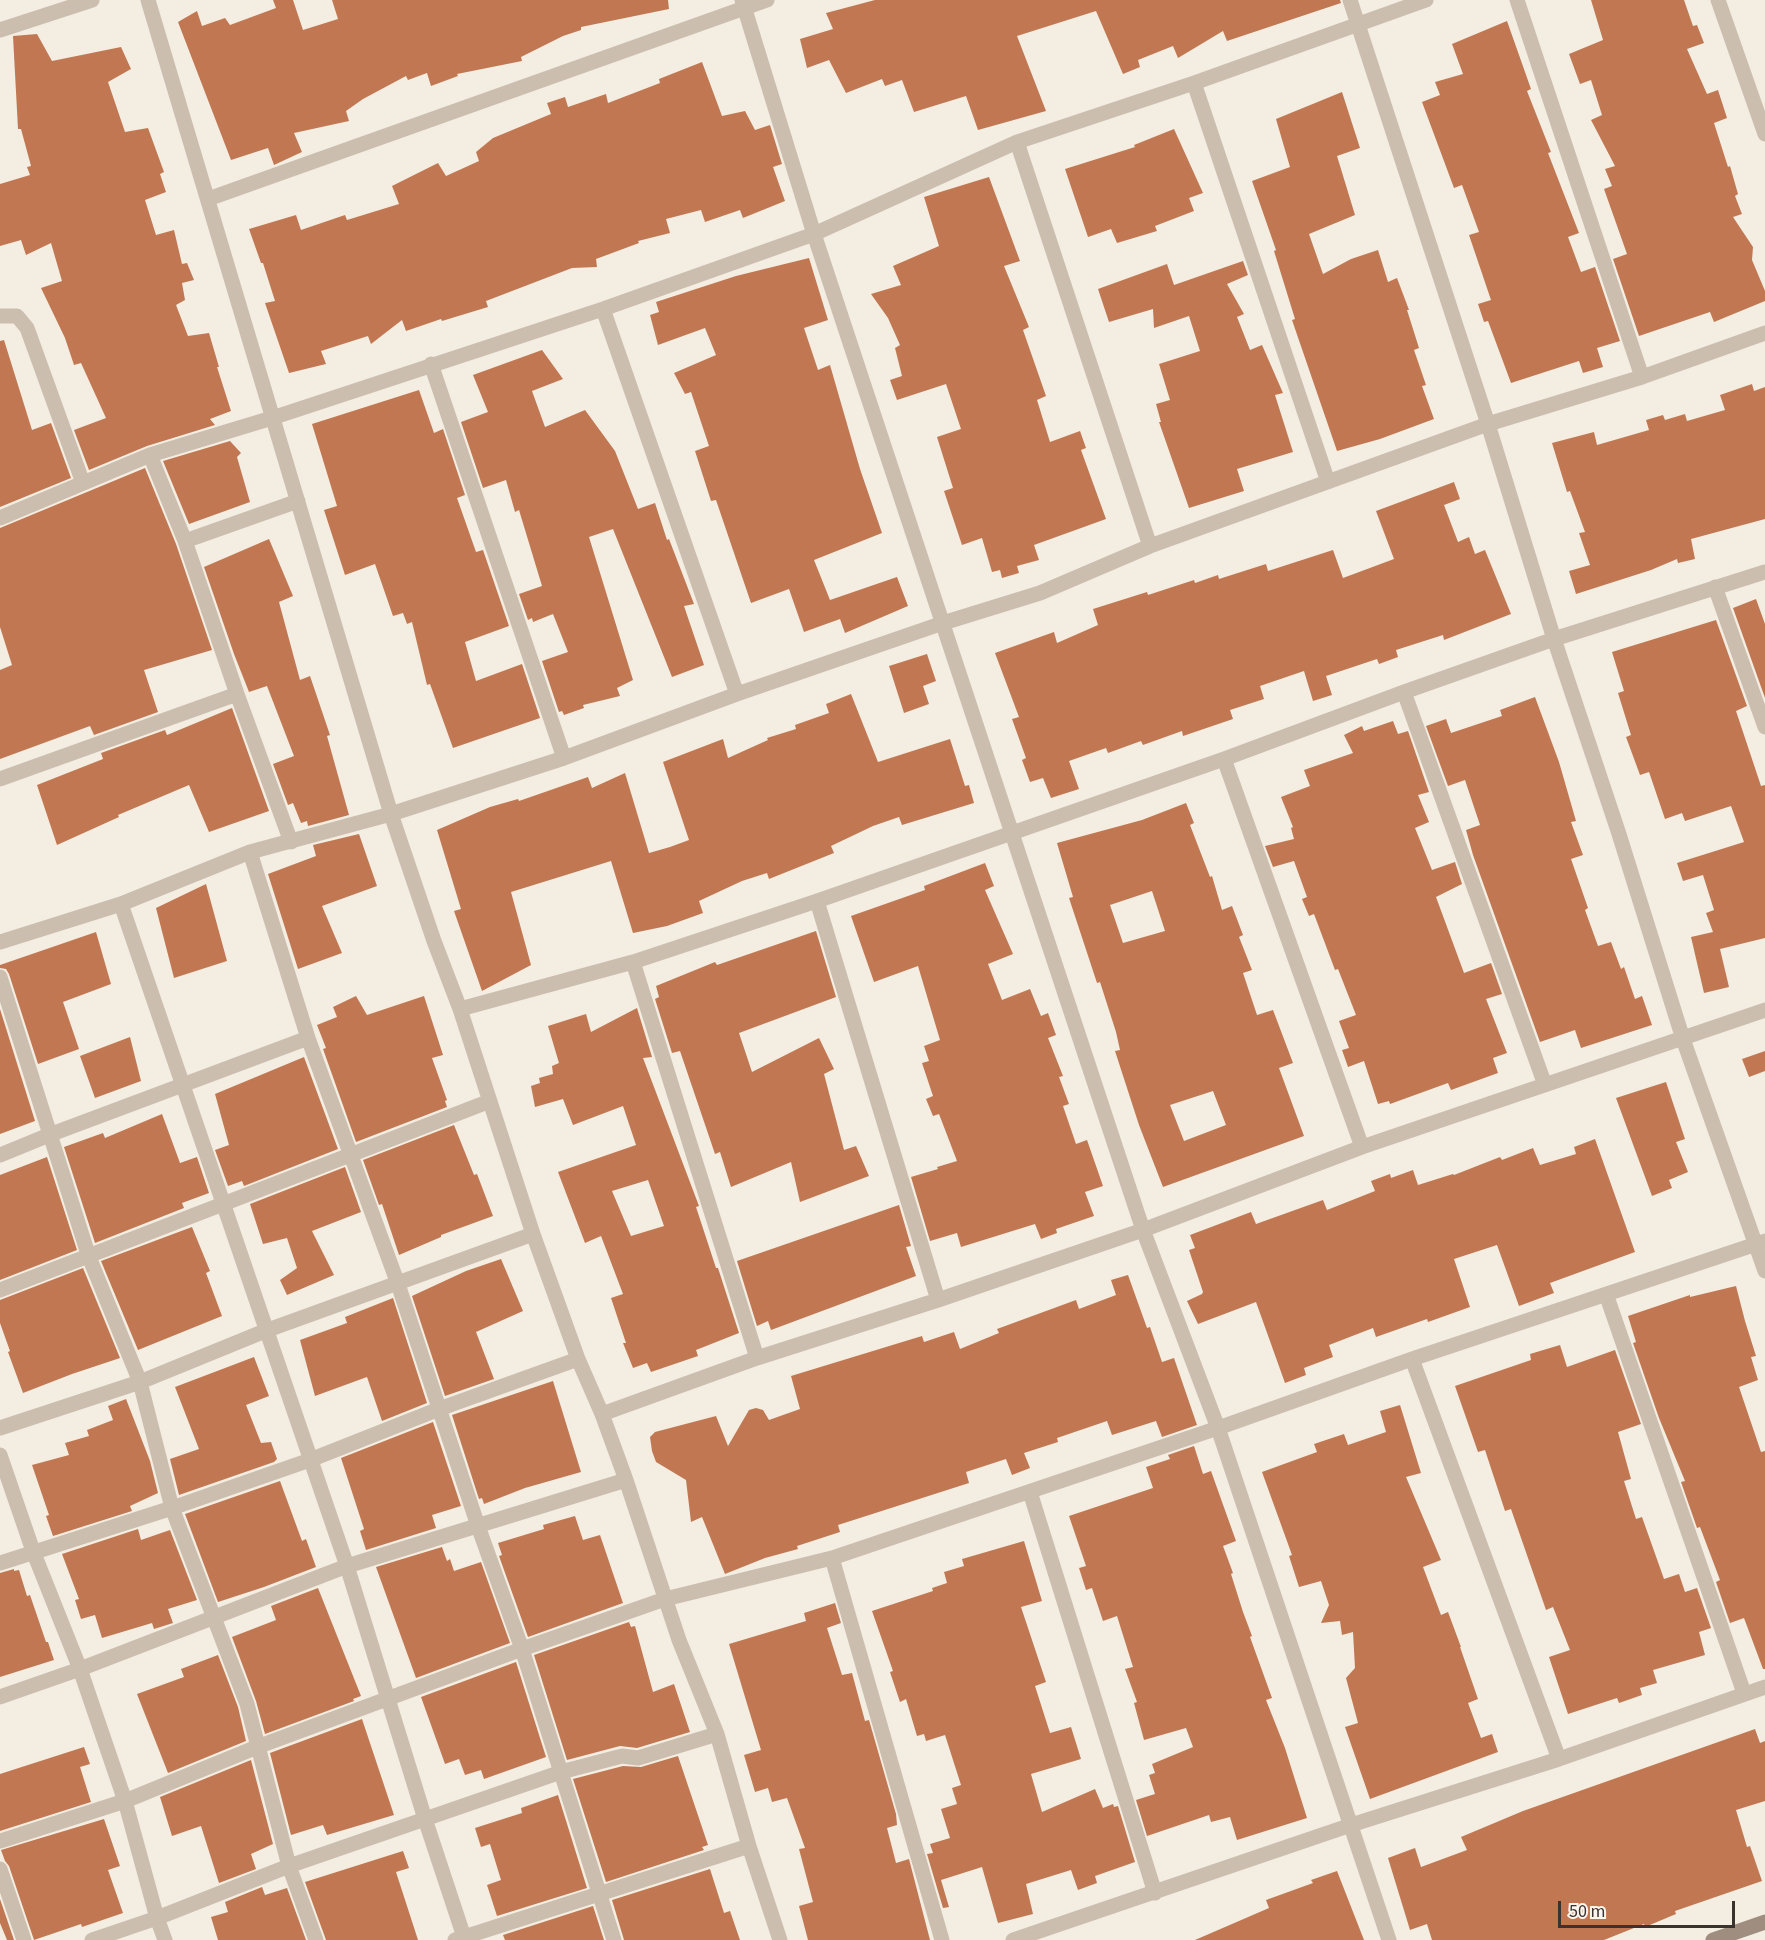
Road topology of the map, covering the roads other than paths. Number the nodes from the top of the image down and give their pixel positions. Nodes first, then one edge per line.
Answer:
1 (92, 0) edge
2 (148, 0) edge
3 (767, 0) edge
4 (1350, 0) edge
5 (1426, 0) edge
6 (1517, 0) edge
7 (1718, 0) edge
8 (743, 4) edge
9 (1358, 25) junction
10 (0, 30) edge
11 (1194, 83) junction
12 (1765, 134) edge
13 (1017, 142) junction
14 (208, 199) junction
15 (814, 234) junction
16 (603, 309) junction
17 (0, 316) edge
18 (1765, 333) edge
19 (431, 364) junction
20 (1642, 377) junction
21 (273, 418) junction
22 (1488, 424) junction
23 (150, 455) junction
24 (1328, 482) junction
25 (83, 483) junction
26 (298, 501) junction
27 (0, 518) edge
28 (186, 541) junction
29 (1150, 546) junction
30 (1765, 572) edge
31 (1715, 588) junction
32 (943, 623) junction
33 (1554, 639) junction
34 (1404, 692) junction
35 (237, 694) junction
36 (737, 694) junction
37 (1765, 727) edge
38 (564, 758) junction
39 (1224, 759) junction
40 (0, 779) edge
41 (391, 814) junction
42 (1013, 832) junction
43 (291, 842) junction
44 (250, 852) junction
45 (817, 901) junction
46 (121, 904) junction
47 (0, 942) edge
48 (633, 962) junction
49 (0, 977) edge
50 (460, 1009) junction
51 (1765, 1010) edge
52 (308, 1038) junction
53 (1683, 1039) junction
54 (1545, 1085) junction
55 (183, 1086) junction
56 (490, 1101) junction
57 (49, 1135) junction
58 (1362, 1148) junction
59 (351, 1154) junction
60 (0, 1155) edge
61 (225, 1205) junction
62 (1143, 1230) junction
63 (533, 1234) junction
64 (1761, 1242) edge
65 (89, 1257) junction
66 (1765, 1271) edge
67 (398, 1284) junction
68 (0, 1290) edge
69 (1606, 1294) junction
70 (938, 1300) junction
71 (265, 1331) junction
72 (757, 1358) junction
73 (578, 1359) junction
74 (1412, 1359) junction
75 (140, 1382) junction
76 (439, 1409) junction
77 (602, 1414) junction
78 (0, 1428) edge
79 (1218, 1428) junction
80 (0, 1455) edge
81 (310, 1460) junction
82 (626, 1480) junction
83 (1030, 1492) junction
84 (172, 1508) junction
85 (478, 1526) junction
86 (33, 1551) junction
87 (831, 1558) junction
88 (0, 1563) edge
89 (347, 1566) junction
90 (665, 1599) junction
91 (214, 1617) junction
92 (522, 1649) junction
93 (80, 1669) junction
94 (1765, 1687) edge
95 (1744, 1693) junction
96 (0, 1697) edge
97 (387, 1698) junction
98 (717, 1734) junction
99 (257, 1747) junction
100 (1559, 1759) junction
101 (561, 1772) junction
102 (125, 1801) junction
103 (425, 1819) junction
104 (1351, 1825) junction
105 (0, 1841) edge
106 (749, 1846) junction
107 (289, 1866) junction
108 (0, 1869) edge
109 (600, 1893) junction
110 (1155, 1893) junction
111 (157, 1918) junction
112 (1765, 1922) edge
113 (461, 1939) edge
114 (24, 1940) edge
115 (92, 1940) edge
116 (165, 1940) edge
117 (316, 1940) edge
118 (614, 1940) edge
119 (780, 1940) edge
120 (942, 1940) edge
121 (1013, 1940) edge
122 (1389, 1940) edge
123 (1713, 1940) edge

1 - 10 street
2 - 14 street
3 - 8 street
4 - 9 street
5 - 9 street
6 - 20 street
7 - 12 street
8 - 14 street
8 - 15 street
9 - 11 street
9 - 22 street
11 - 13 street
11 - 24 street
13 - 15 street
13 - 29 street
14 - 21 street
15 - 16 street
15 - 32 street
16 - 19 street
16 - 36 street
17 - 25 street
18 - 20 street
19 - 21 street
19 - 38 street
20 - 22 street
21 - 23 street
21 - 26 street
22 - 24 street
22 - 33 street
23 - 25 street
23 - 28 street
24 - 29 street
25 - 27 street
26 - 28 street
26 - 41 street
28 - 35 street
29 - 32 street
30 - 31 street
31 - 33 street
31 - 37 street
32 - 36 street
32 - 42 street
33 - 34 street
33 - 53 street
34 - 39 street
34 - 54 street
35 - 40 street
35 - 43 street
36 - 38 street
38 - 41 street
39 - 42 street
39 - 58 street
41 - 43 street
41 - 50 street
42 - 45 street
42 - 62 street
43 - 44 street
44 - 46 street
44 - 52 street
45 - 48 street
45 - 70 street
46 - 47 street
46 - 55 street
48 - 50 street
48 - 72 street
49 - 57 street
50 - 56 street
51 - 53 street
52 - 55 street
52 - 59 street
53 - 54 street
53 - 64 street
54 - 58 street
55 - 57 street
55 - 61 street
56 - 59 street
56 - 63 street
57 - 60 street
57 - 65 street
58 - 62 street
59 - 61 street
59 - 67 street
61 - 65 street
61 - 71 street
62 - 70 street
62 - 79 street
63 - 67 street
63 - 73 street
64 - 66 street
64 - 69 street
65 - 68 street
65 - 75 street
67 - 71 street
67 - 76 street
69 - 74 street
69 - 95 street
70 - 72 street
71 - 75 street
71 - 81 street
72 - 77 street
73 - 76 street
73 - 77 street
74 - 79 street
74 - 100 street
75 - 78 street
75 - 84 street
76 - 81 street
76 - 85 street
77 - 82 street
79 - 83 street
79 - 104 street
80 - 86 street
81 - 84 street
81 - 89 street
82 - 85 street
82 - 90 street
83 - 87 street
83 - 110 street
84 - 86 street
84 - 91 street
85 - 89 street
85 - 92 street
86 - 88 street
86 - 93 street
87 - 90 street
87 - 120 street
89 - 91 street
89 - 97 street
90 - 92 street
90 - 98 street
91 - 93 street
91 - 99 street
92 - 97 street
92 - 101 street
93 - 96 street
93 - 102 street
94 - 95 street
95 - 100 street
97 - 99 street
97 - 103 street
98 - 101 street
98 - 106 street
99 - 102 street
99 - 107 street
100 - 104 street
101 - 103 street
101 - 109 street
102 - 105 street
102 - 111 street
103 - 107 street
103 - 113 street
104 - 110 street
104 - 122 street
106 - 109 street
106 - 119 street
107 - 111 street
107 - 117 street
108 - 114 street
109 - 113 street
109 - 118 street
110 - 121 street
111 - 115 street
111 - 116 street
112 - 123 main road

